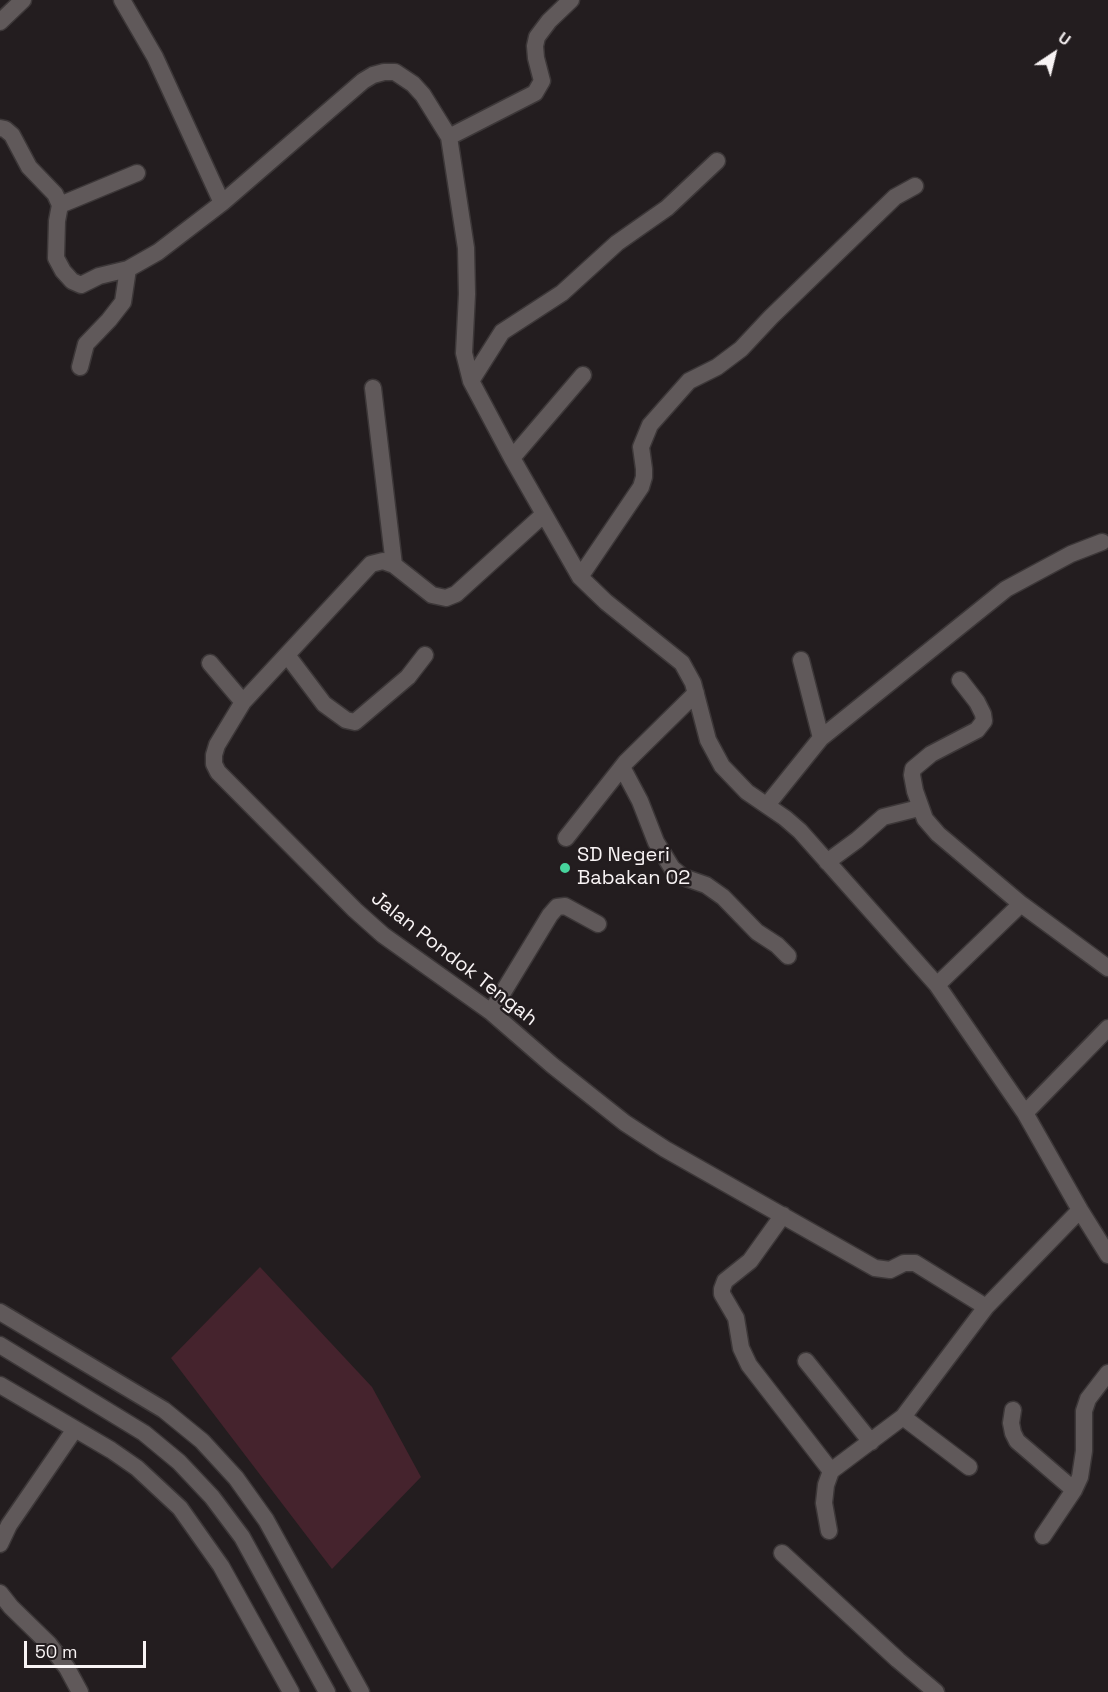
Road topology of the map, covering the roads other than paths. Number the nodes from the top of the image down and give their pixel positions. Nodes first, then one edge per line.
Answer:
1 (122, 0) edge
2 (571, 0) edge
3 (20, 1) edge
4 (0, 22) edge
5 (0, 128) edge
6 (449, 137) junction
7 (717, 161) dead end
8 (137, 172) dead end
9 (915, 186) dead end
10 (222, 203) junction
11 (60, 205) junction
12 (128, 269) junction
13 (80, 368) dead end
14 (583, 375) dead end
15 (471, 381) junction
16 (373, 388) dead end
17 (512, 458) junction
18 (543, 515) junction
19 (1102, 542) dead end
20 (394, 566) junction
21 (580, 577) junction
22 (287, 655) junction
23 (424, 655) dead end
24 (801, 660) dead end
25 (210, 663) dead end
26 (960, 680) dead end
27 (696, 693) junction
28 (243, 702) junction
29 (821, 738) junction
30 (622, 767) junction
31 (767, 805) junction
32 (919, 808) junction
33 (566, 838) dead end
34 (826, 862) junction
35 (1021, 904) junction
36 (598, 924) dead end
37 (788, 956) dead end
38 (1108, 968) edge
39 (937, 985) junction
40 (490, 1012) junction
41 (1108, 1028) edge
42 (1025, 1113) junction
43 (1080, 1210) junction
44 (783, 1215) junction
45 (1108, 1255) edge
46 (986, 1307) junction
47 (0, 1312) edge
48 (0, 1346) edge
49 (806, 1360) dead end
50 (1108, 1373) edge
51 (0, 1385) edge
52 (1013, 1410) dead end
53 (903, 1417) junction
54 (75, 1429) junction
55 (871, 1442) junction
56 (969, 1467) dead end
57 (831, 1471) junction
58 (1074, 1490) junction
59 (829, 1531) dead end
60 (1043, 1536) dead end
61 (0, 1544) edge
62 (782, 1553) dead end
63 (0, 1593) edge
64 (80, 1692) edge
65 (291, 1692) edge
66 (327, 1692) edge
67 (361, 1692) edge
68 (936, 1692) edge

1 - 10 street
2 - 6 street
3 - 4 street
5 - 11 street
6 - 10 street
6 - 15 street
7 - 15 street
8 - 11 street
9 - 21 street
10 - 12 street
11 - 12 street
12 - 13 street
14 - 17 street
15 - 17 street
16 - 20 street
17 - 18 street
18 - 20 street
18 - 21 street
19 - 29 street
20 - 22 street, Jalan Pondok Tengah
21 - 27 street
22 - 23 street
22 - 28 street, Jalan Pondok Tengah
24 - 29 street
25 - 28 street
26 - 32 street
27 - 30 street
27 - 31 street
28 - 40 street, Jalan Pondok Tengah
29 - 31 street
30 - 33 street
30 - 37 street
31 - 34 street
32 - 34 street
32 - 35 street
34 - 39 street
35 - 38 street
35 - 39 street
36 - 40 street
39 - 42 street
40 - 44 street, Jalan Pondok Tengah
41 - 42 street
42 - 43 street
43 - 45 street
43 - 46 street
44 - 46 street, Jalan Pondok Tengah
44 - 57 street
46 - 53 street
47 - 67 street
48 - 66 street
49 - 55 street
50 - 58 street
51 - 54 street
52 - 58 street
53 - 55 street
53 - 56 street
54 - 61 street
54 - 65 street
55 - 57 street
57 - 59 street
58 - 60 street
62 - 68 street
63 - 64 street

